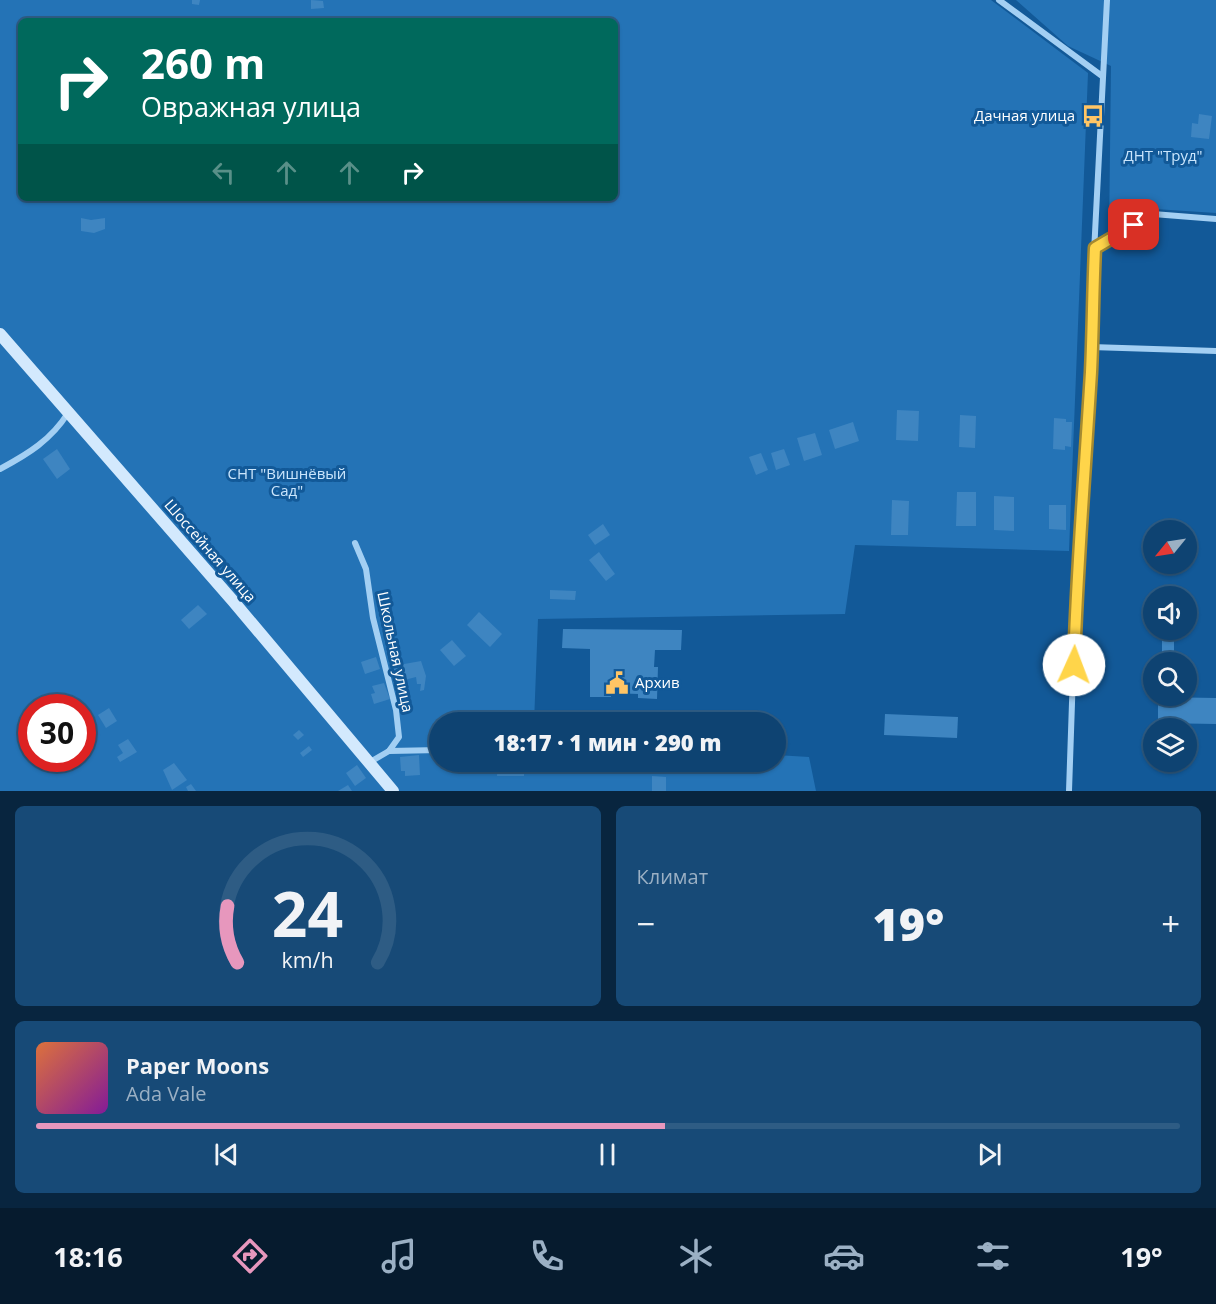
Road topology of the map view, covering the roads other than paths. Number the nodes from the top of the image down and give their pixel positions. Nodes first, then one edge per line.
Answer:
1 (999, 0) edge
2 (1107, 0) edge
3 (1102, 76) junction
4 (1216, 219) edge
5 (1095, 248) junction
6 (0, 334) edge
7 (1091, 347) junction
8 (1216, 351) edge
9 (68, 412) junction
10 (0, 469) edge
11 (355, 543) dead end
12 (429, 750) edge
13 (389, 751) junction
14 (370, 762) junction
15 (393, 791) edge
16 (1069, 791) edge

1 - 3 street
2 - 3 street
3 - 5 street
4 - 5 street
5 - 7 street
6 - 9 street, Шоссейная улица
7 - 8 street
7 - 16 street
9 - 10 street
9 - 14 street, Шоссейная улица
11 - 13 street, Школьная улица
12 - 13 street
13 - 14 street
14 - 15 street, Шоссейная улица

